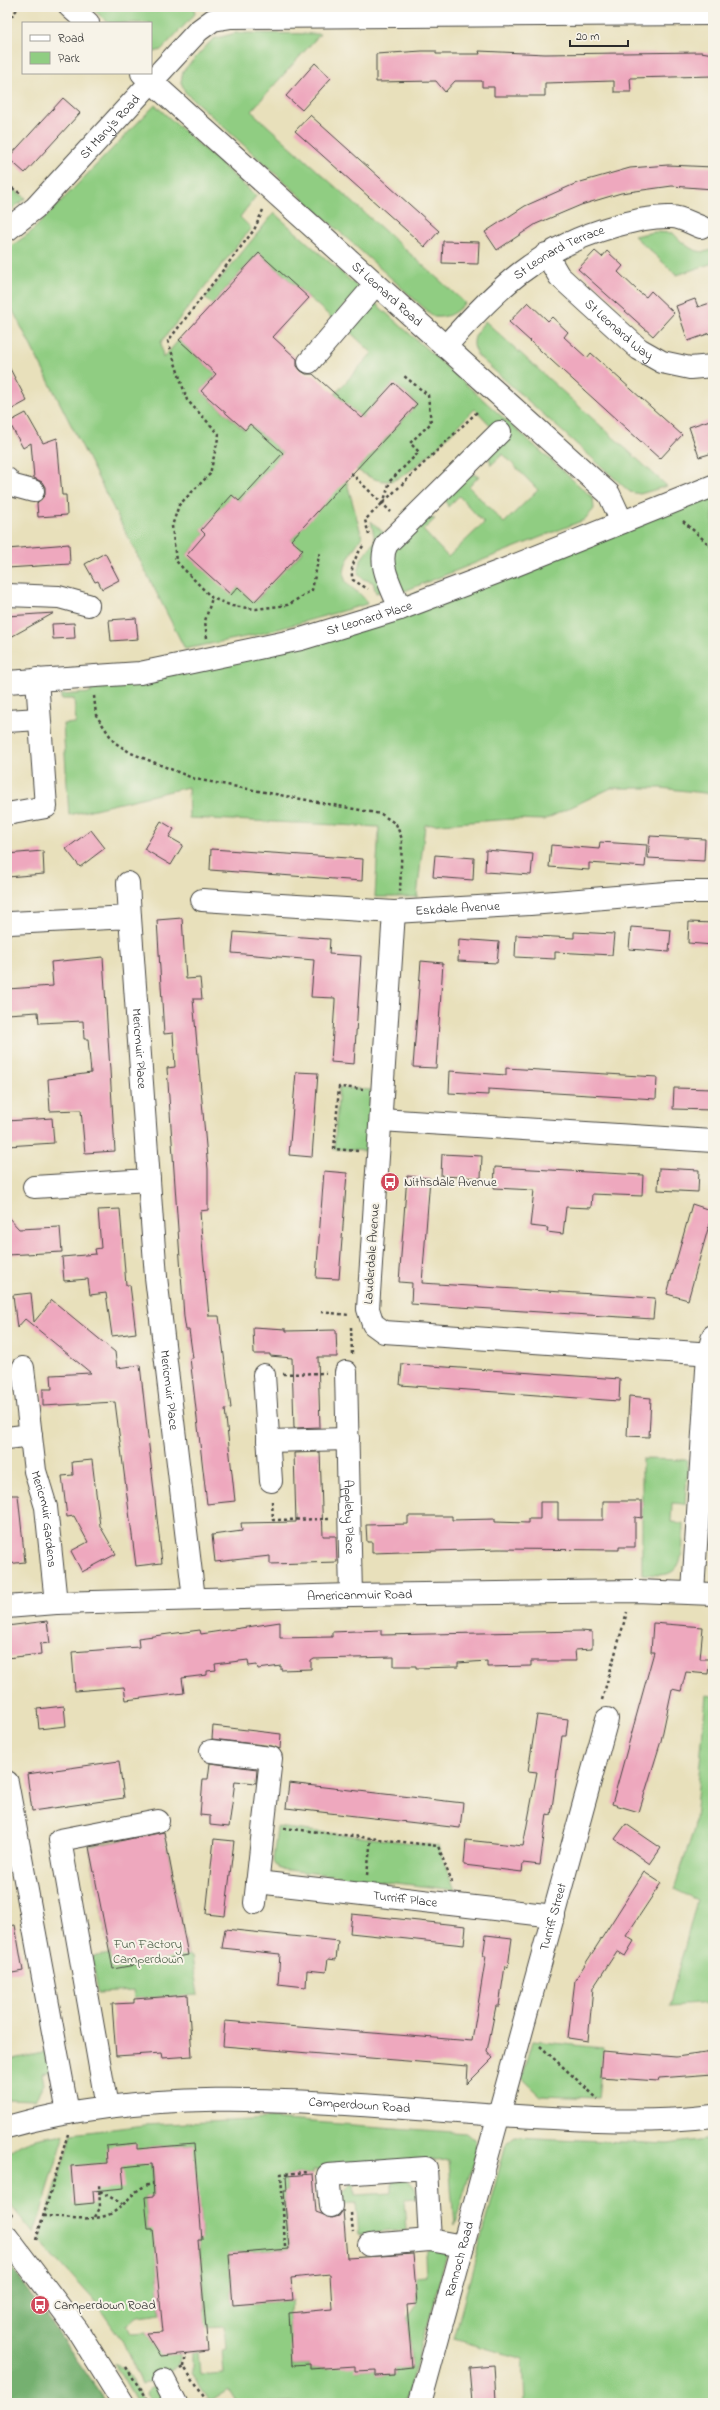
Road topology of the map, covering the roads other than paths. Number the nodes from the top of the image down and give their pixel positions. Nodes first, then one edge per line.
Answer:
1 (70, 7) edge
2 (713, 14) edge
3 (87, 22) edge
4 (152, 72) edge
5 (147, 77) edge
6 (701, 227) dead end
7 (7, 230) edge
8 (546, 254) junction
9 (375, 285) junction
10 (445, 347) junction
11 (308, 362) dead end
12 (713, 366) edge
13 (500, 432) dead end
14 (7, 479) edge
15 (713, 486) edge
16 (33, 492) dead end
17 (622, 522) junction
18 (7, 595) edge
19 (88, 605) dead end
20 (400, 608) junction
21 (37, 679) junction
22 (7, 682) edge
23 (39, 719) junction
24 (7, 721) edge
25 (7, 814) edge
26 (128, 883) dead end
27 (713, 892) edge
28 (202, 900) dead end
29 (394, 912) junction
30 (130, 917) junction
31 (10, 923) dead end
32 (381, 1120) junction
33 (713, 1141) edge
34 (149, 1180) junction
35 (34, 1187) dead end
36 (711, 1348) edge
37 (23, 1368) dead end
38 (346, 1372) road end
39 (264, 1375) road end
40 (31, 1435) junction
41 (7, 1438) edge
42 (348, 1439) junction
43 (268, 1441) junction
44 (271, 1481) road end
45 (703, 1593) edge
46 (351, 1595) junction
47 (194, 1599) junction
48 (56, 1603) junction
49 (7, 1607) edge
50 (607, 1719) road end
51 (211, 1751) dead end
52 (7, 1782) edge
53 (158, 1821) dead end
54 (257, 1882) junction
55 (255, 1903) dead end
56 (554, 1916) junction
57 (107, 2107) junction
58 (68, 2113) junction
59 (499, 2115) junction
60 (713, 2116) edge
61 (7, 2127) edge
62 (331, 2206) road end
63 (7, 2237) edge
64 (430, 2240) junction
65 (369, 2245) road end
66 (463, 2246) junction
67 (164, 2380) dead end
68 (123, 2403) edge
69 (176, 2403) edge
70 (420, 2403) edge

1 - 3 street
2 - 4 street, St Mary's Road
5 - 7 street, St Mary's Road
5 - 9 street, St Leonard Road
6 - 8 street, St Leonard Terrace
8 - 10 street, St Leonard Terrace
8 - 12 street, St Leonard Way
9 - 10 street, St Leonard Road
9 - 11 street
10 - 17 street, St Leonard Road
13 - 20 street
14 - 16 street
15 - 17 street, St Leonard Place
17 - 20 street, St Leonard Place
18 - 19 street
20 - 21 street, St Leonard Place
21 - 22 street, St Leonard Place
21 - 23 street
23 - 24 street
23 - 25 street
26 - 30 street, Mericmuir Place
27 - 29 street, Eskdale Avenue
28 - 29 street, Eskdale Avenue
29 - 32 street, Lauderdale Avenue
30 - 31 street
30 - 34 street, Mericmuir Place
32 - 33 street
32 - 36 street, Lauderdale Avenue
34 - 35 street
34 - 47 street, Mericmuir Place
36 - 45 street
37 - 40 street, Mericmuir Gardens
38 - 42 street, Appleby Place
39 - 43 street
40 - 41 street
40 - 48 street, Mericmuir Gardens
42 - 43 street
42 - 46 street, Appleby Place
43 - 44 street
45 - 46 street, Americanmuir Road
46 - 47 street, Americanmuir Road
47 - 48 street, Americanmuir Road
48 - 49 street, Americanmuir Road
50 - 56 street, Turriff Street
51 - 54 street
52 - 58 street
53 - 57 street
54 - 55 street
54 - 56 street, Turriff Place
56 - 59 street, Turriff Street
57 - 58 street, Camperdown Road
57 - 59 street, Camperdown Road
58 - 61 street, Camperdown Road
59 - 60 street, Camperdown Road
59 - 66 street, Rannoch Road
62 - 64 street
63 - 68 street
64 - 65 street
64 - 66 street
66 - 70 street, Rannoch Road
67 - 69 street

